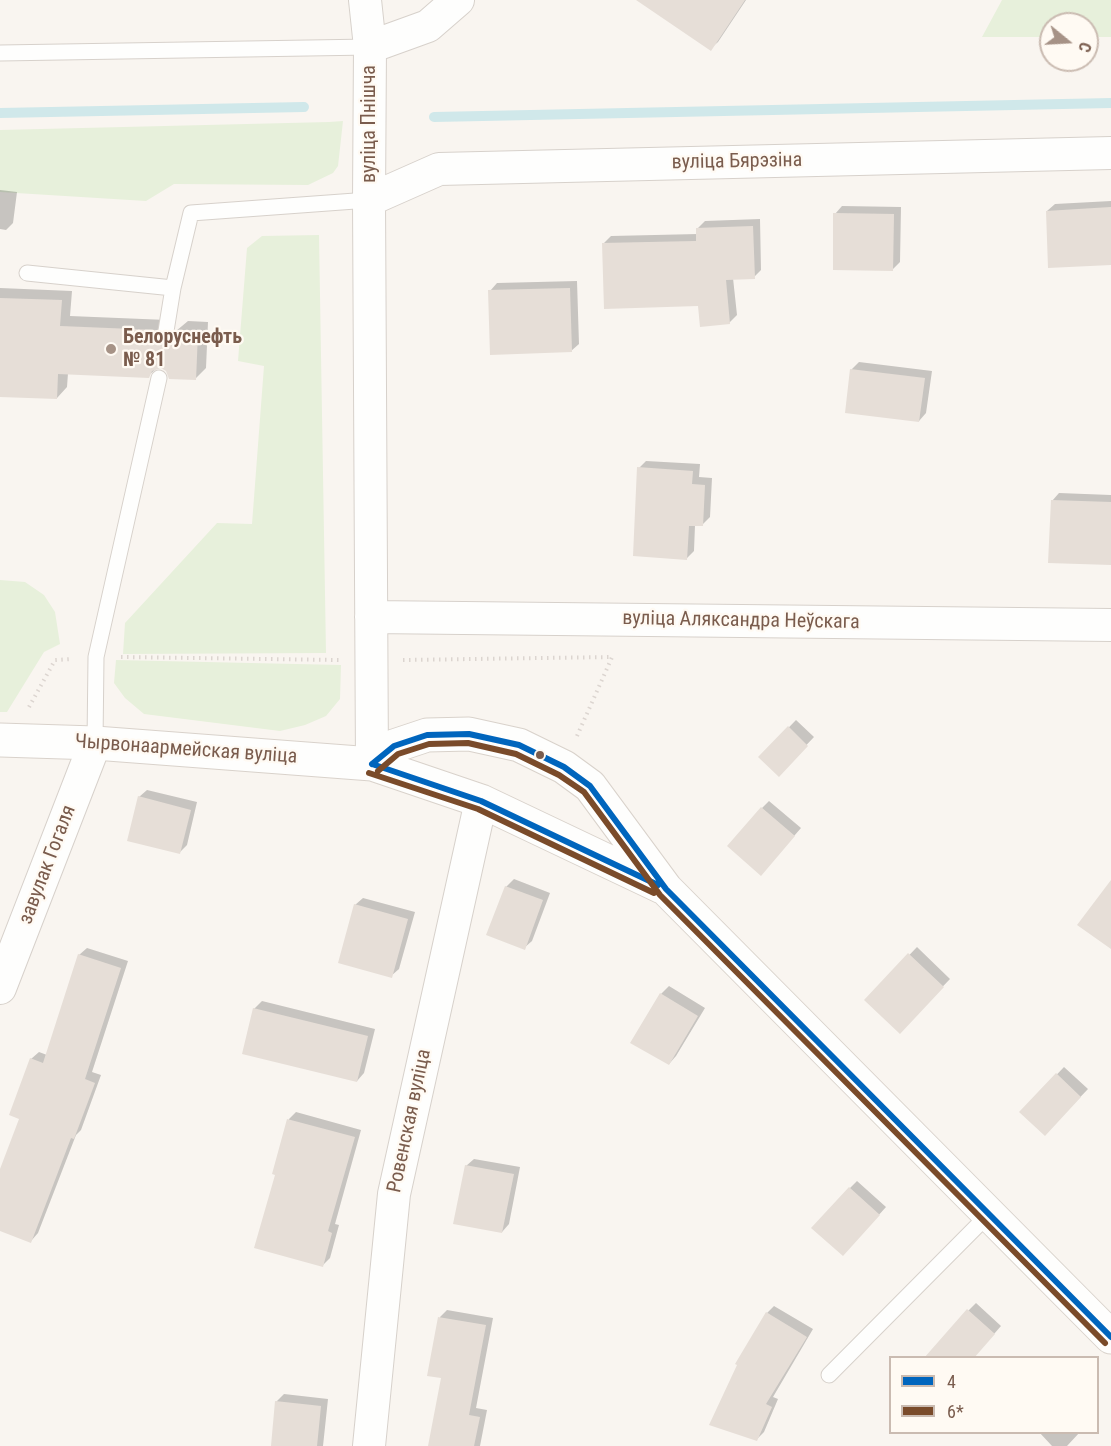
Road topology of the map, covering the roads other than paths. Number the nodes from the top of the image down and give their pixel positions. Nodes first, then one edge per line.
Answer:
1 (365, 0) edge
2 (459, 0) edge
3 (370, 47) junction
4 (0, 53) edge
5 (1111, 153) edge
6 (369, 200) junction
7 (27, 273) dead end
8 (173, 288) junction
9 (166, 330) dead end
10 (159, 378) dead end
11 (371, 617) junction
12 (1111, 625) edge
13 (4, 741) edge
14 (95, 742) junction
15 (372, 764) junction
16 (481, 801) junction
17 (666, 889) junction
18 (0, 988) edge
19 (989, 1214) junction
20 (1111, 1337) edge
21 (829, 1375) dead end
22 (369, 1446) edge

1 - 3 street, вуліца Пнішча
2 - 3 street, вуліца Пнішча
3 - 4 lane
3 - 6 street, вуліца Пнішча
5 - 6 street, вуліца Бярэзіна
6 - 8 lane
6 - 11 street, вуліца Пнішча
7 - 8 lane
8 - 9 lane
10 - 14 lane
11 - 12 street, вуліца Аляксандра Неўскага
11 - 15 street, вуліца Пнішча
13 - 14 main road, Чырвонаармейская вуліца
14 - 15 main road, Чырвонаармейская вуліца
14 - 18 street, завулак Гогаля
15 - 16 main road, Чырвонаармейская вуліца
15 - 17 main road, Чырвонаармейская вуліца
16 - 17 main road, Чырвонаармейская вуліца
16 - 22 street, Ровенская вуліца
17 - 19 main road, Чырвонаармейская вуліца
19 - 20 main road, Чырвонаармейская вуліца
19 - 21 lane

